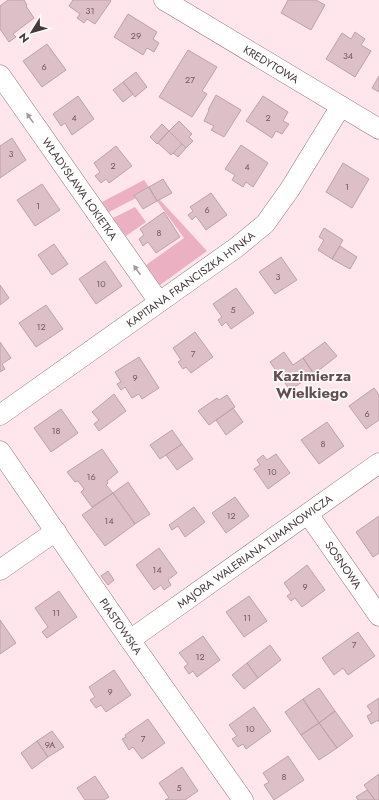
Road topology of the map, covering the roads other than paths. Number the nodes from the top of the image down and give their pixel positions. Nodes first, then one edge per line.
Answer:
1 (164, 0) edge
2 (0, 75) edge
3 (341, 106) junction
4 (379, 129) edge
5 (159, 302) junction
6 (0, 415) edge
7 (0, 451) edge
8 (379, 463) edge
9 (308, 514) junction
10 (56, 531) junction
11 (0, 570) edge
12 (379, 616) edge
13 (130, 640) junction
14 (243, 800) edge

1 - 3 street, KREDYTOWA
5 -> 2 street, WŁADYSŁAWA ŁOKIETKA
3 - 4 street, KREDYTOWA
3 - 5 street, KAPITANA FRANCISZKA HYNKA
5 - 6 street, KAPITANA FRANCISZKA HYNKA
7 - 10 street, PIASTOWSKA
8 - 9 street, MAJORA WALERIANA TUMANOWICZA
9 - 12 street, SOSNOWA
9 - 13 street, MAJORA WALERIANA TUMANOWICZA
10 - 11 street
10 - 13 street, PIASTOWSKA
13 - 14 street, PIASTOWSKA

